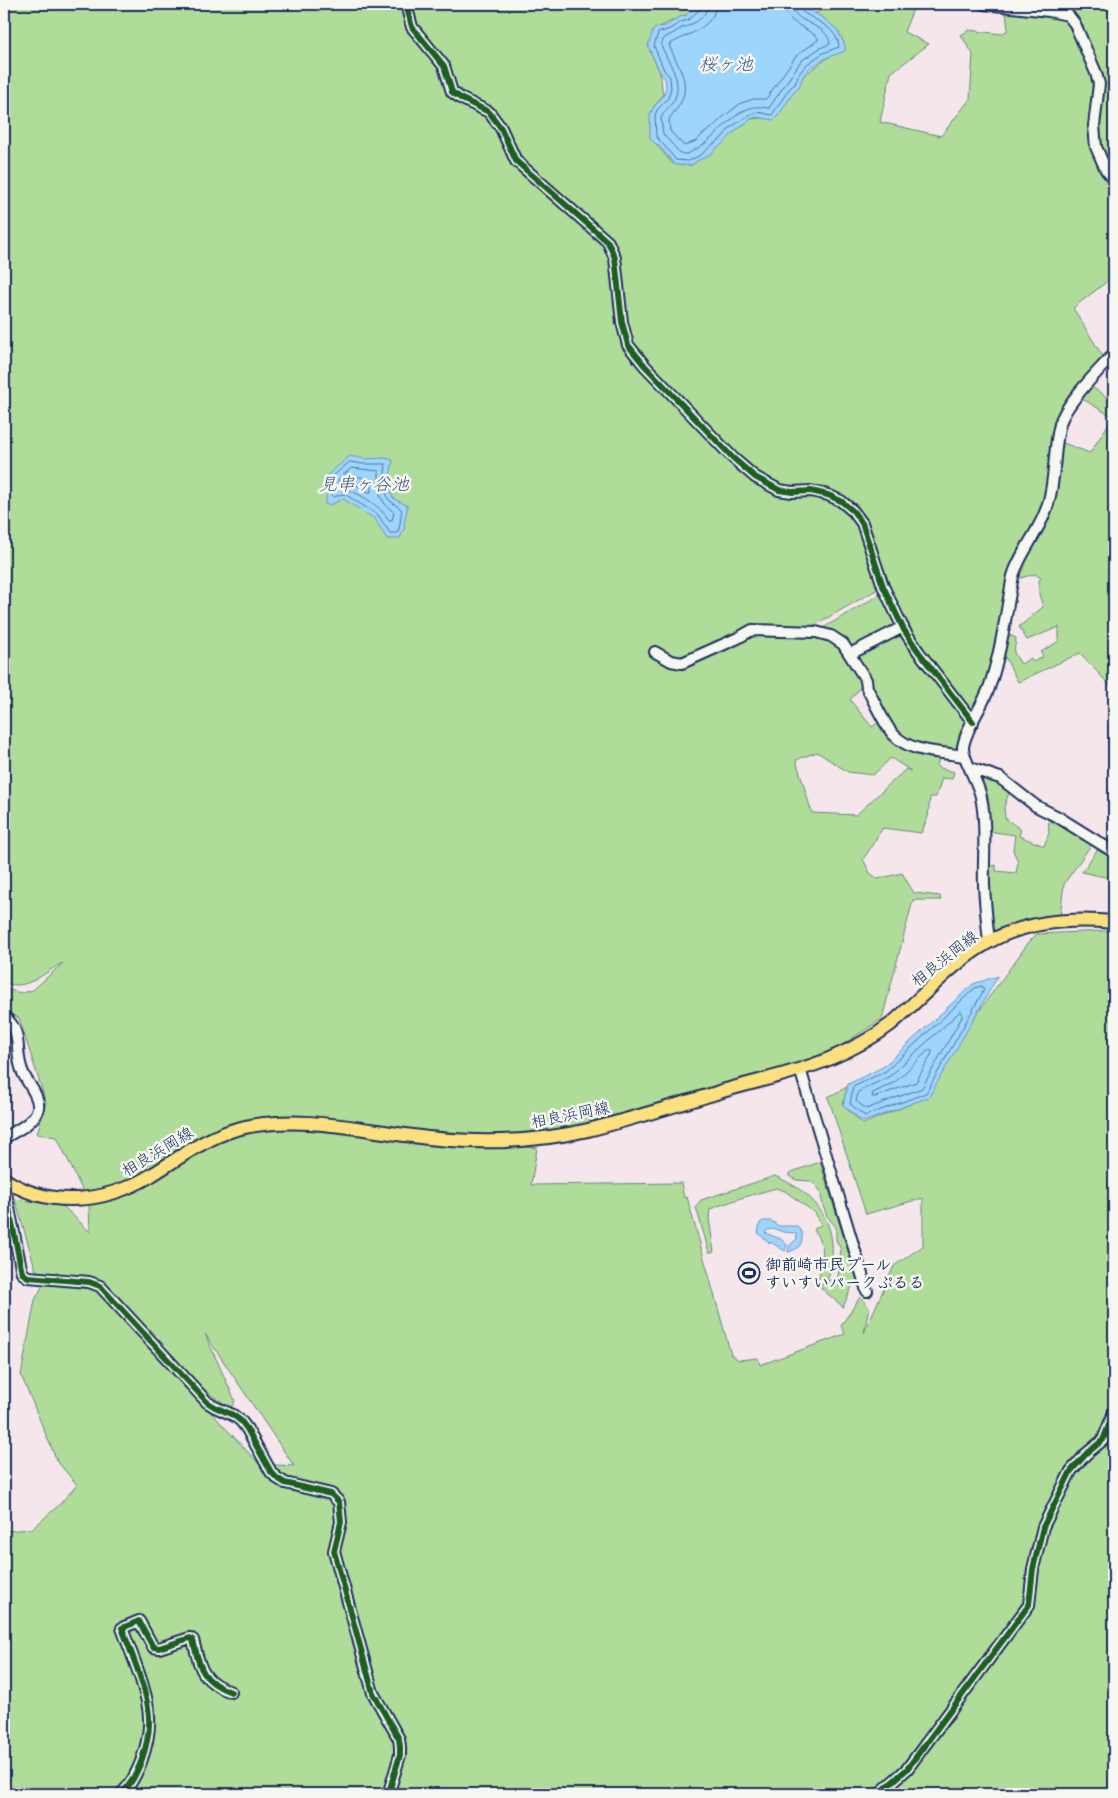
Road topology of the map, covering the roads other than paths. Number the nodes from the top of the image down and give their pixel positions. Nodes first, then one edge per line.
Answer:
1 (404, 4) edge
2 (984, 4) edge
3 (1114, 180) edge
4 (1114, 354) edge
5 (903, 627) junction
6 (655, 652) dead end
7 (850, 654) junction
8 (973, 722) junction
9 (964, 756) junction
10 (970, 768) junction
11 (1114, 852) edge
12 (1114, 922) edge
13 (989, 942) junction
14 (4, 1016) edge
15 (800, 1069) junction
16 (4, 1138) edge
17 (4, 1179) edge
18 (4, 1183) edge
19 (867, 1291) dead end
20 (1114, 1412) edge
21 (231, 1692) dead end
22 (121, 1794) edge
23 (387, 1794) edge
24 (879, 1794) edge

1 - 5 street
2 - 3 street
4 - 8 street
5 - 7 street
5 - 8 street
6 - 7 street
7 - 9 street
8 - 9 street
9 - 10 street
10 - 11 street
10 - 13 street
12 - 13 main road, 相良浜岡線
13 - 15 main road, 相良浜岡線
14 - 16 street
15 - 17 main road, 相良浜岡線
15 - 19 street
18 - 23 street
20 - 24 street
21 - 22 street

